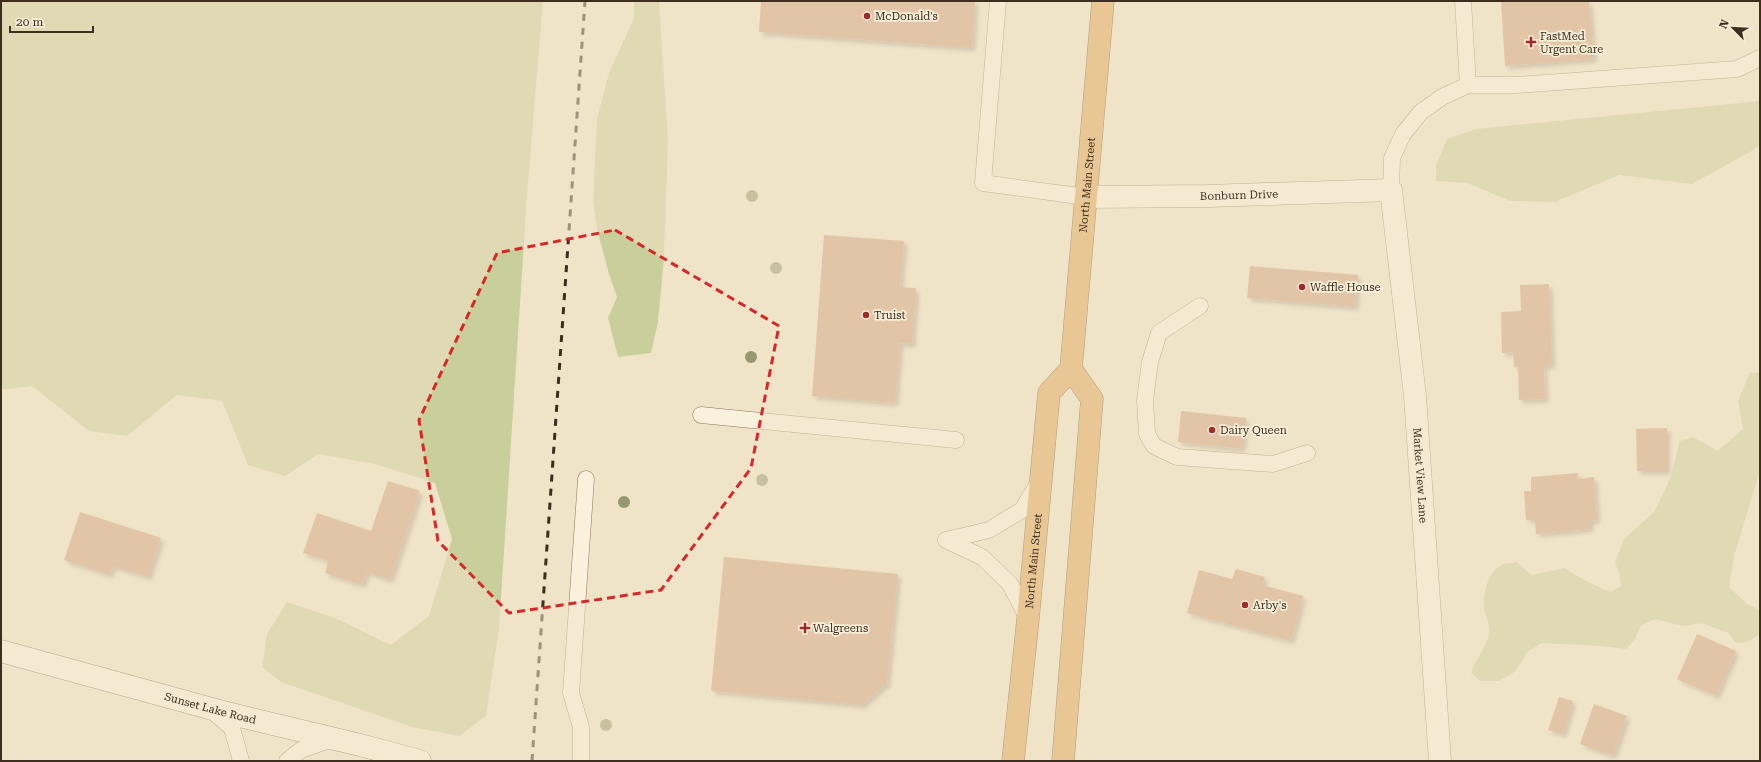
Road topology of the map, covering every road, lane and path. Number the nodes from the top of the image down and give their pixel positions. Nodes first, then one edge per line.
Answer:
1 (998, 1) edge
2 (1103, 1) edge
3 (1463, 1) edge
4 (1760, 58) edge
5 (1468, 85) junction
6 (1391, 190) junction
7 (1086, 197) junction
8 (1200, 306) dead end
9 (1071, 369) junction
10 (701, 415) dead end
11 (956, 440) dead end
12 (1306, 453) dead end
13 (586, 479) dead end
14 (1041, 479) junction
15 (1028, 619) junction
16 (1, 651) edge
17 (210, 708) junction
18 (335, 738) junction
19 (241, 761) edge
20 (286, 761) edge
21 (420, 761) edge
22 (581, 761) edge
23 (1013, 761) edge
24 (1063, 761) edge
25 (1440, 761) edge

1 - 7 lane
2 - 7 highway, North Main Street
3 - 5 lane
4 - 5 lane
5 - 6 lane
6 - 7 street, Bonburn Drive
6 - 25 street, Market View Lane
7 - 9 highway, North Main Street
8 - 12 lane
9 - 14 highway, North Main Street
9 - 24 highway
10 - 11 lane
13 - 22 lane
14 - 15 highway, North Main Street
14 - 15 lane
15 - 23 highway, North Main Street
16 - 17 street, Sunset Lake Road
17 - 18 street, Sunset Lake Road
17 - 19 lane
18 - 20 lane
18 - 21 street, Sunset Lake Road

